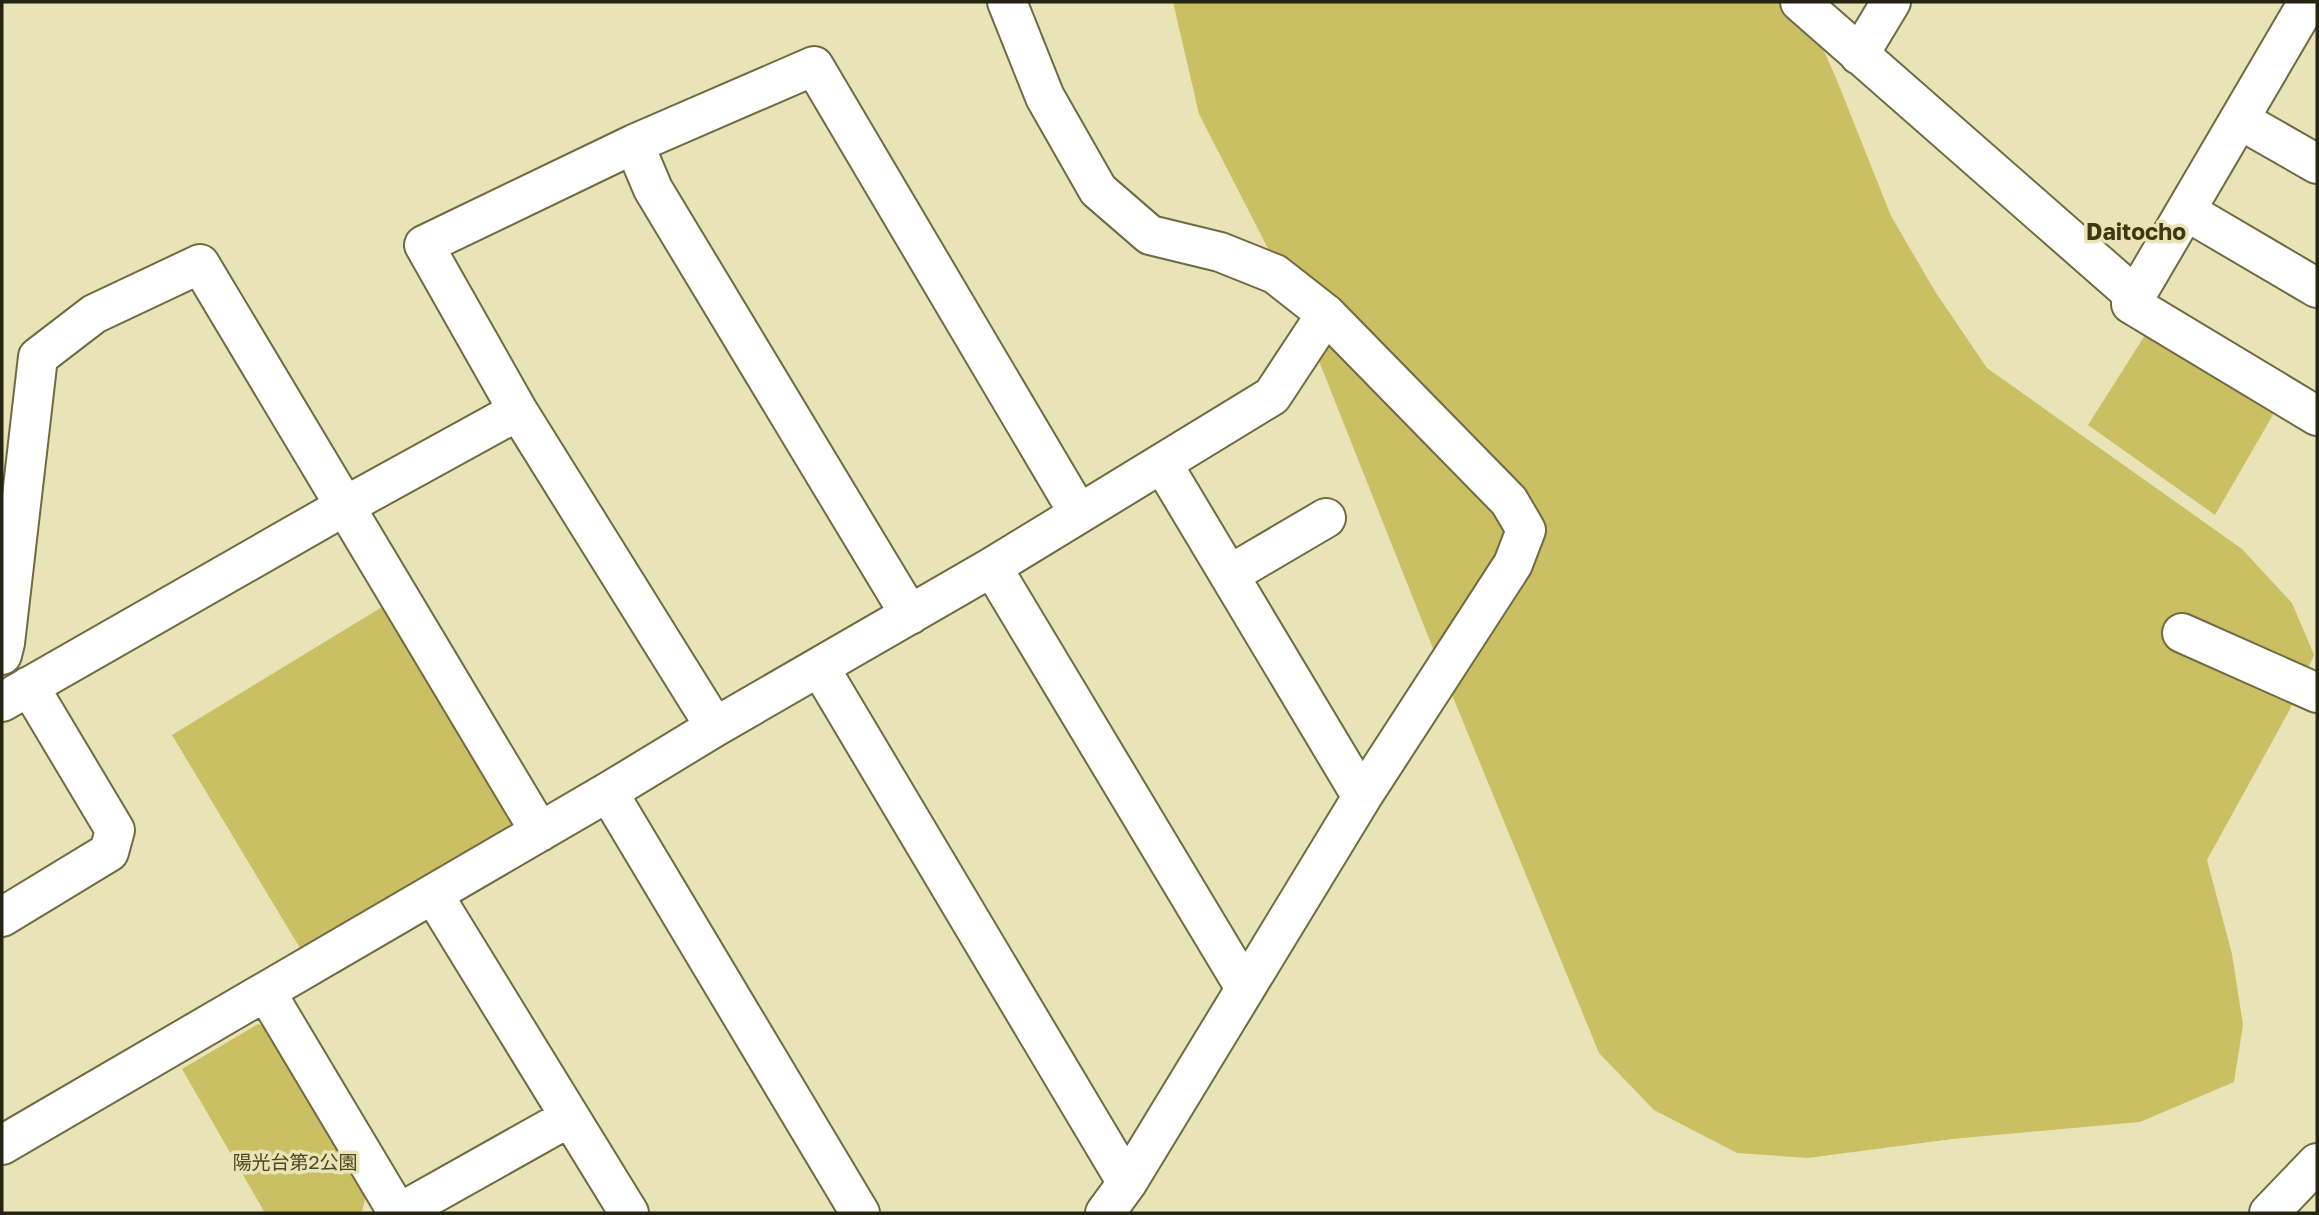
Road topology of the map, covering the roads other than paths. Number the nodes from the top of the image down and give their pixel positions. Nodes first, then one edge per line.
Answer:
1 (1007, 2) edge
2 (1800, 2) edge
3 (1891, 2) edge
4 (2305, 26) edge
5 (1859, 55) junction
6 (2240, 120) junction
7 (634, 144) junction
8 (2317, 164) edge
9 (2186, 211) junction
10 (2317, 288) edge
11 (2135, 296) junction
12 (1326, 314) junction
13 (19, 378) edge
14 (518, 411) junction
15 (2317, 416) edge
16 (1163, 463) junction
17 (345, 506) junction
18 (1079, 514) junction
19 (1326, 517) dead end
20 (992, 567) junction
21 (1229, 575) junction
22 (910, 615) junction
23 (2182, 633) dead end
24 (2, 655) edge
25 (820, 668) junction
26 (2317, 693) edge
27 (15, 694) edge
28 (715, 727) junction
29 (608, 792) junction
30 (1362, 797) junction
31 (540, 832) junction
32 (433, 894) junction
33 (2, 917) edge
34 (1245, 988) junction
35 (266, 992) junction
36 (570, 1117) junction
37 (2, 1145) edge
38 (2317, 1163) edge
39 (1116, 1198) edge
40 (399, 1213) edge
41 (629, 1213) edge
42 (860, 1213) edge
43 (2269, 1213) edge

1 - 12 street
2 - 5 street
3 - 5 street
4 - 6 street
5 - 11 street
6 - 8 street
6 - 9 street
7 - 14 street
7 - 18 street
7 - 22 street
9 - 10 street
9 - 11 street
11 - 15 street
12 - 16 street
12 - 30 street
13 - 17 street
13 - 24 street
14 - 17 street
14 - 28 street
16 - 18 street
16 - 21 street
17 - 27 street
17 - 31 street
18 - 20 street
19 - 21 street
20 - 22 street
20 - 34 street
21 - 30 street
22 - 25 street
23 - 26 street
25 - 28 street
25 - 39 street
27 - 33 street
28 - 29 street
29 - 31 street
29 - 42 street
30 - 34 street
31 - 32 street
32 - 35 street
32 - 36 street
34 - 39 street
35 - 37 street
35 - 40 street
36 - 40 street
36 - 41 street
38 - 43 street

